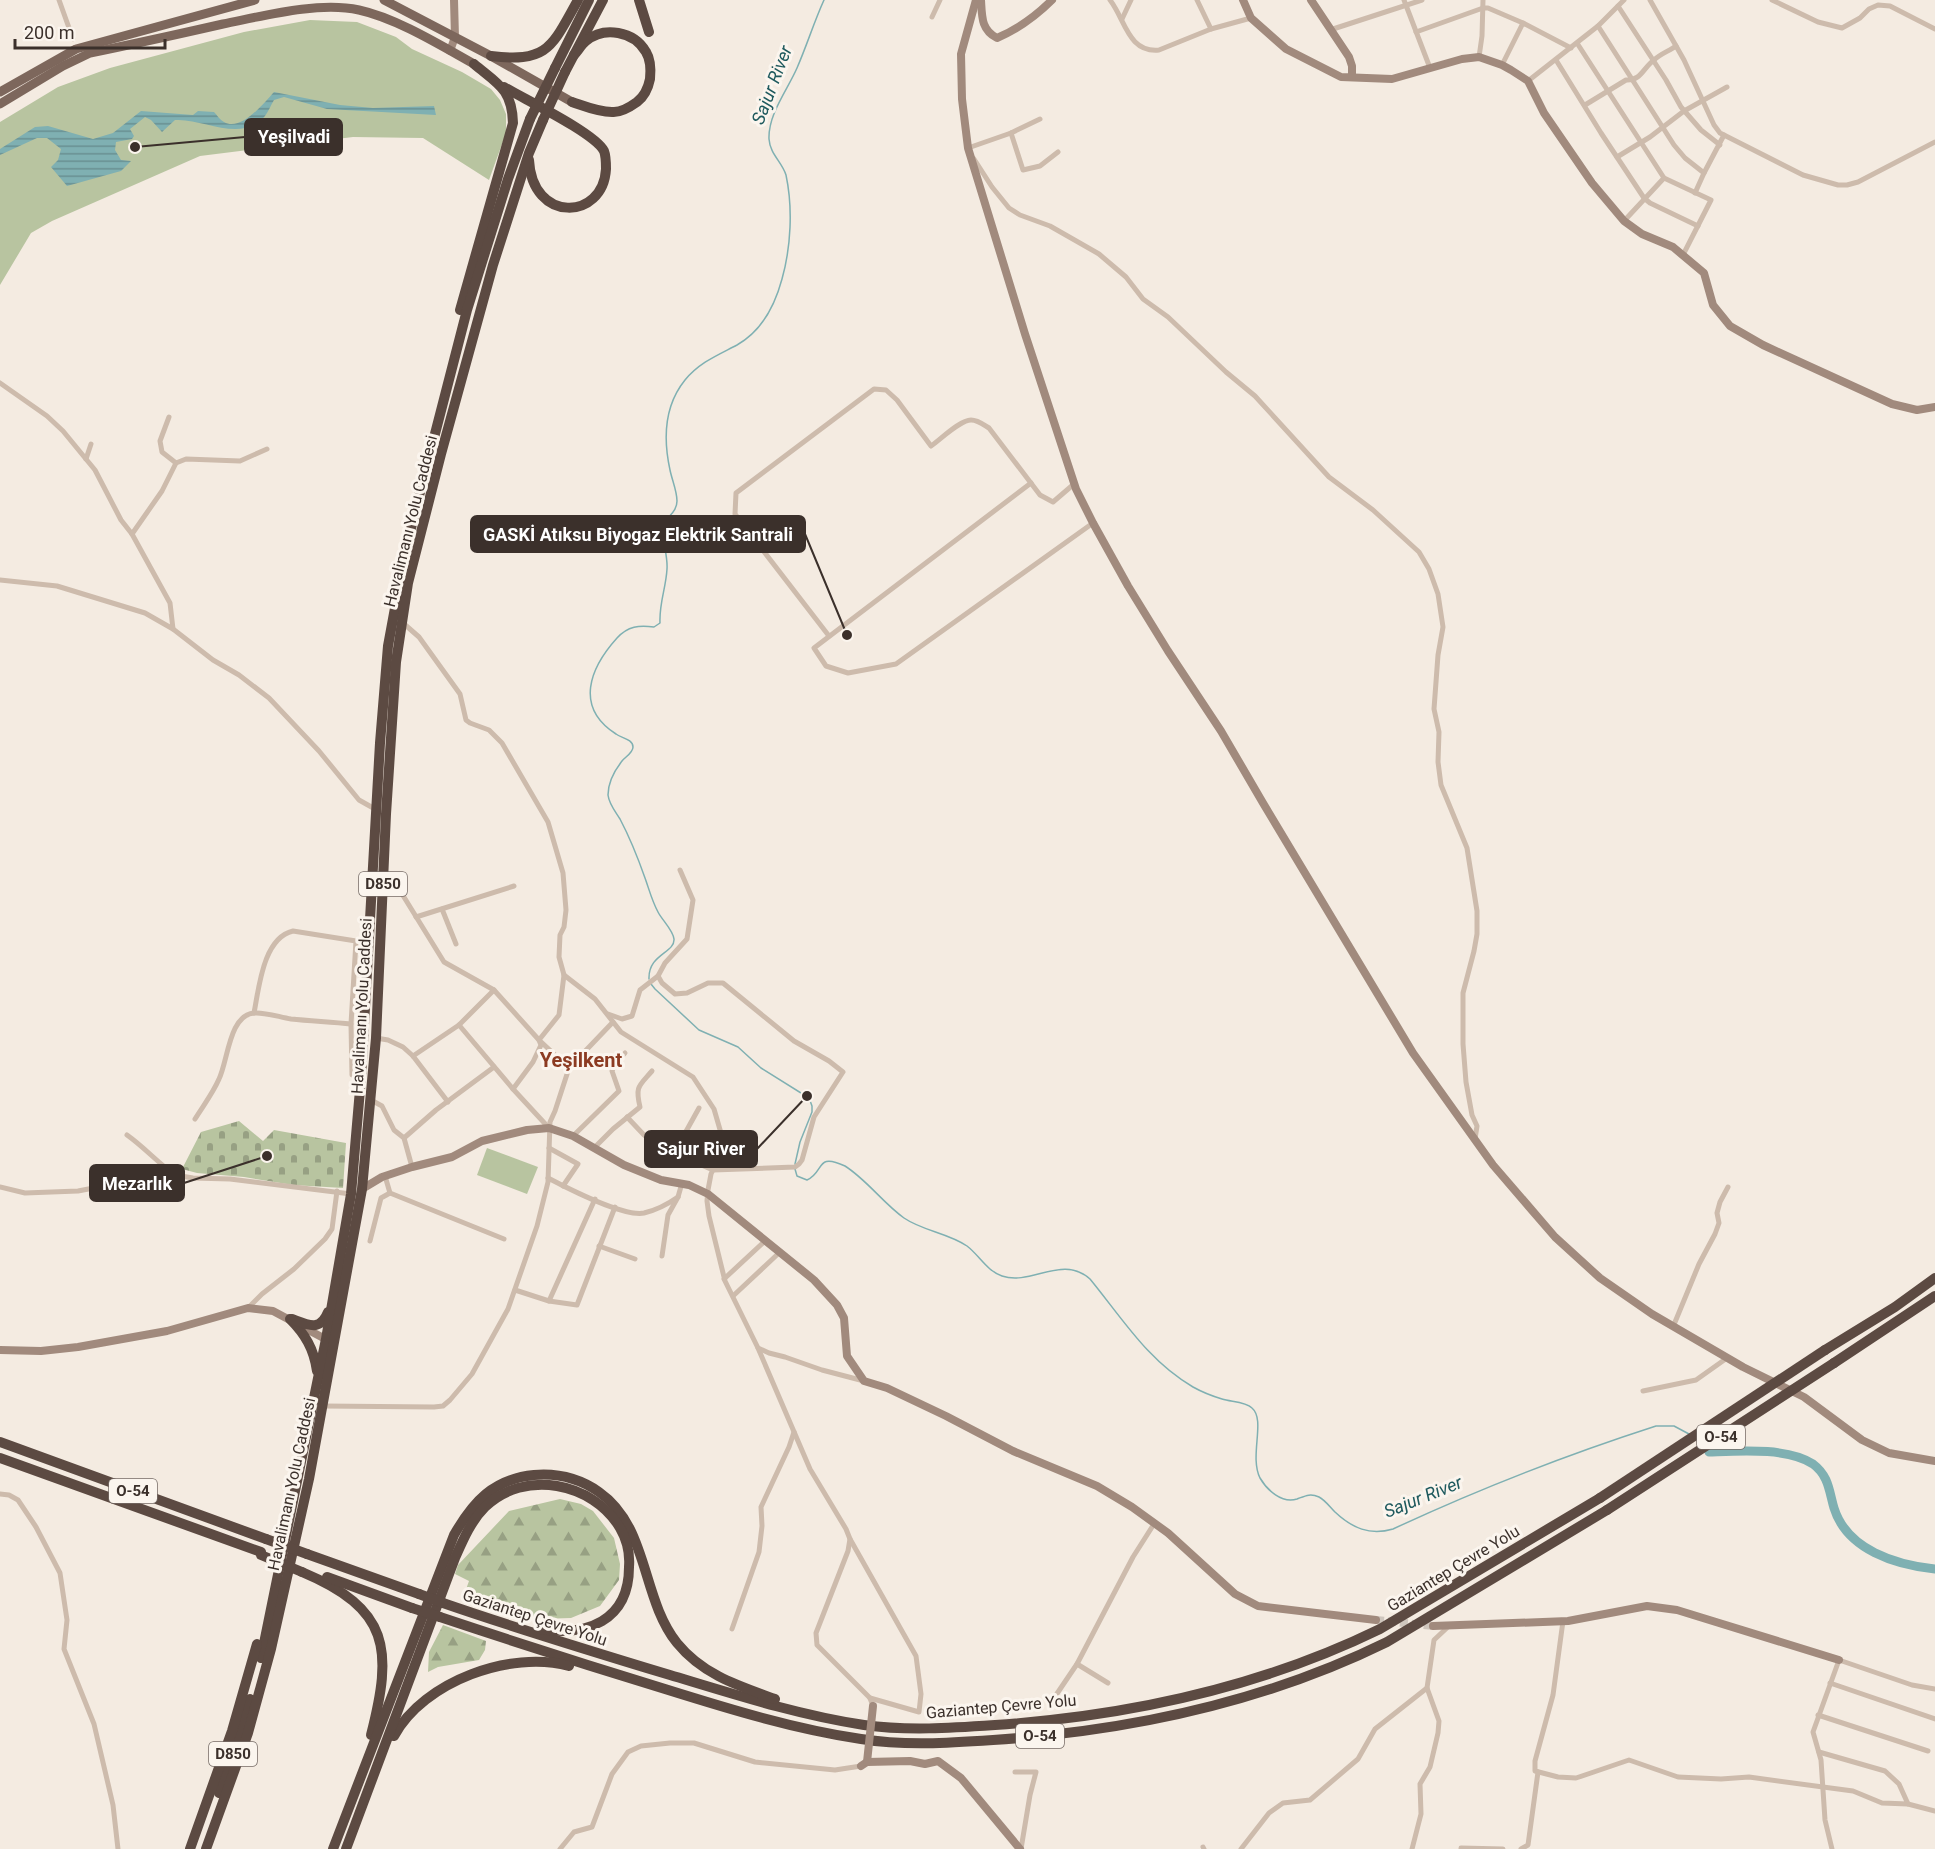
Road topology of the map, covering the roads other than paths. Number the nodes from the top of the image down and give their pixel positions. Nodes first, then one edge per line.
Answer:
1 (59, 0) edge
2 (254, 0) edge
3 (384, 0) edge
4 (454, 0) edge
5 (578, 0) edge
6 (589, 0) edge
7 (603, 0) edge
8 (639, 0) edge
9 (940, 0) edge
10 (976, 0) edge
11 (981, 0) edge
12 (1052, 0) edge
13 (1110, 0) edge
14 (1123, 0) edge
15 (1197, 0) edge
16 (1243, 0) edge
17 (1311, 0) edge
18 (1422, 0) edge
19 (1483, 0) edge
20 (1624, 0) edge
21 (1650, 0) edge
22 (1772, 0) edge
23 (1131, 1) edge
24 (1878, 2) edge
25 (1405, 3) edge
26 (1618, 6) junction
27 (1483, 8) junction
28 (932, 17) dead end
29 (1251, 18) junction
30 (1122, 19) junction
31 (1523, 23) junction
32 (1598, 27) junction
33 (1211, 29) junction
34 (1935, 29) edge
35 (1330, 30) junction
36 (649, 32) dead end
37 (1416, 32) junction
38 (455, 37) junction
39 (73, 39) dead end
40 (1577, 43) junction
41 (1676, 46) junction
42 (1571, 48) junction
43 (450, 51) junction
44 (574, 55) junction
45 (491, 56) junction
46 (1479, 57) junction
47 (1556, 60) junction
48 (1653, 60) junction
49 (474, 64) joint
50 (1502, 65) junction
51 (1430, 68) junction
52 (560, 70) junction
53 (1352, 77) junction
54 (1632, 80) junction
55 (1528, 81) junction
56 (501, 86) junction
57 (1727, 87) dead end
58 (1607, 91) junction
59 (0, 92) edge
60 (1702, 100) junction
61 (572, 102) joint
62 (0, 104) edge
63 (1585, 105) junction
64 (1684, 111) junction
65 (1040, 119) dead end
66 (1663, 128) junction
67 (1011, 133) junction
68 (1724, 135) junction
69 (1935, 142) edge
70 (1641, 143) junction
71 (1719, 145) junction
72 (969, 150) junction
73 (1058, 152) dead end
74 (529, 153) junction
75 (1617, 157) junction
76 (1704, 173) junction
77 (1664, 178) junction
78 (1695, 192) junction
79 (1644, 198) junction
80 (1624, 221) junction
81 (1698, 226) junction
82 (1683, 255) junction
83 (0, 383) edge
84 (1935, 407) edge
85 (169, 417) dead end
86 (436, 426) junction
87 (91, 444) dead end
88 (267, 449) dead end
89 (86, 459) junction
90 (176, 463) junction
91 (1030, 483) junction
92 (1074, 484) junction
93 (1092, 524) junction
94 (132, 534) junction
95 (0, 580) edge
96 (401, 622) junction
97 (173, 629) junction
98 (829, 636) junction
99 (376, 810) junction
100 (680, 870) dead end
101 (384, 880) junction
102 (514, 886) dead end
103 (442, 909) junction
104 (416, 917) junction
105 (456, 944) dead end
106 (564, 975) junction
107 (656, 977) junction
108 (494, 990) junction
109 (254, 1012) junction
110 (606, 1014) junction
111 (613, 1022) junction
112 (351, 1024) junction
113 (459, 1025) junction
114 (376, 1038) junction
115 (539, 1040) junction
116 (625, 1053) dead end
117 (413, 1056) junction
118 (494, 1067) junction
119 (569, 1068) junction
120 (652, 1071) dead end
121 (361, 1078) junction
122 (513, 1089) junction
123 (371, 1100) junction
124 (448, 1102) junction
125 (699, 1107) dead end
126 (627, 1117) junction
127 (195, 1119) dead end
128 (549, 1128) junction
129 (127, 1135) dead end
130 (573, 1136) junction
131 (404, 1138) junction
132 (1475, 1141) junction
133 (549, 1148) junction
134 (594, 1148) junction
135 (674, 1153) junction
136 (363, 1167) junction
137 (412, 1167) junction
138 (713, 1170) junction
139 (175, 1175) junction
140 (384, 1177) junction
141 (548, 1178) junction
142 (682, 1184) junction
143 (563, 1186) junction
144 (0, 1187) edge
145 (1728, 1187) dead end
146 (362, 1189) junction
147 (338, 1191) junction
148 (390, 1193) junction
149 (351, 1194) junction
150 (708, 1194) junction
151 (678, 1197) junction
152 (595, 1199) junction
153 (615, 1207) junction
154 (504, 1239) dead end
155 (766, 1240) junction
156 (370, 1241) dead end
157 (599, 1246) junction
158 (780, 1252) junction
159 (662, 1256) dead end
160 (635, 1259) dead end
161 (1935, 1278) edge
162 (724, 1279) junction
163 (515, 1290) junction
164 (334, 1295) junction
165 (733, 1296) junction
166 (1935, 1296) edge
167 (549, 1301) junction
168 (248, 1308) junction
169 (290, 1319) junction
170 (1673, 1327) junction
171 (330, 1345) junction
172 (758, 1348) junction
173 (0, 1350) edge
174 (1727, 1358) junction
175 (864, 1381) junction
176 (317, 1384) junction
177 (1643, 1391) dead end
178 (323, 1406) junction
179 (794, 1432) junction
180 (0, 1442) edge
181 (0, 1458) edge
182 (1935, 1461) edge
183 (0, 1494) edge
184 (1154, 1524) junction
185 (850, 1539) junction
186 (302, 1570) junction
187 (275, 1586) junction
188 (445, 1604) junction
189 (280, 1609) junction
190 (1376, 1620) tunnel mouth
191 (1563, 1621) junction
192 (1451, 1625) junction
193 (1433, 1626) tunnel mouth
194 (732, 1629) dead end
195 (1839, 1660) junction
196 (1077, 1664) junction
197 (1107, 1683) dead end
198 (1830, 1683) junction
199 (1427, 1688) junction
200 (1935, 1689) edge
201 (1052, 1701) dead end
202 (872, 1702) junction
203 (1818, 1715) junction
204 (1935, 1719) edge
205 (775, 1721) junction
206 (862, 1724) junction
207 (1928, 1751) dead end
208 (1819, 1752) junction
209 (864, 1764) junction
210 (1015, 1772) dead end
211 (1538, 1772) junction
212 (1822, 1786) junction
213 (1908, 1804) junction
214 (349, 1808) junction
215 (1935, 1811) edge
216 (360, 1813) junction
217 (1461, 1848) edge
218 (118, 1849) edge
219 (190, 1849) edge
220 (199, 1849) edge
221 (206, 1849) edge
222 (213, 1849) edge
223 (333, 1849) edge
224 (346, 1849) edge
225 (560, 1849) edge
226 (1020, 1849) edge
227 (1241, 1849) edge
228 (1413, 1849) edge
229 (1503, 1849) edge
230 (1521, 1849) edge
231 (1832, 1849) edge

1 - 39 street
2 - 59 main road
3 - 38 main road
4 - 38 street
5 - 45 highway
6 - 52 highway, Havalimanı Yolu Caddesi / D850
7 - 44 highway, Havalimanı Yolu Caddesi / D850
8 - 36 highway
9 - 28 street
10 - 72 street
11 - 12 street
13 - 30 street
14 - 23 street
15 - 33 street
16 - 29 street
17 - 35 street
18 - 25 street
19 - 27 street
20 - 26 street
21 - 41 street
22 - 24 street
23 - 30 street
24 - 34 street
25 - 35 street
25 - 37 street
26 - 32 street
26 - 48 street
27 - 31 street
27 - 37 street
27 - 46 street
29 - 33 street
29 - 53 street
30 - 33 street
31 - 42 street
31 - 50 street
32 - 40 street
32 - 54 street
35 - 53 street
37 - 51 street
38 - 43 street
38 - 45 main road
40 - 42 street
40 - 58 street
41 - 48 street
41 - 60 street
42 - 47 street
43 - 49 main road
43 - 62 main road
44 - 52 highway, Havalimanı Yolu Caddesi / D850
44 - 61 highway
45 - 61 main road
46 - 50 street
46 - 51 street
47 - 55 street
47 - 63 street
48 - 54 street
48 - 64 street
49 - 56 highway
50 - 55 street
51 - 53 street
52 - 74 highway, Havalimanı Yolu Caddesi / D850, bridge
52 - 86 highway, Havalimanı Yolu Caddesi / D850, bridge
54 - 58 street
54 - 66 street
55 - 80 street
56 - 74 highway
56 - 86 highway
57 - 60 street
58 - 63 street
58 - 70 street
60 - 64 street
60 - 68 street
63 - 75 street
64 - 66 street
64 - 71 street
65 - 67 street
66 - 70 street
66 - 76 street
67 - 72 street
67 - 73 street
68 - 69 street
68 - 71 street
70 - 75 street
70 - 77 street
71 - 76 street
72 - 92 street
72 - 132 street
74 - 96 highway, Havalimanı Yolu Caddesi / D850
75 - 79 street
76 - 78 street
77 - 78 street
77 - 79 street
78 - 81 street
79 - 80 street
79 - 81 street
80 - 82 street
81 - 82 street
82 - 84 street
83 - 89 street
85 - 90 street
86 - 99 highway, Havalimanı Yolu Caddesi / D850
87 - 89 street
88 - 90 street
89 - 94 street
90 - 94 street
91 - 92 street
91 - 98 street
91 - 98 street
92 - 93 street
93 - 98 street
93 - 132 street
94 - 97 street
95 - 97 street
96 - 101 highway, Havalimanı Yolu Caddesi / D850
96 - 106 street
97 - 99 street
99 - 121 highway, Havalimanı Yolu Caddesi / D850
100 - 107 street
101 - 104 street
101 - 114 highway, Havalimanı Yolu Caddesi / D850
102 - 103 street
103 - 104 street
103 - 105 street
104 - 108 street
106 - 110 street
106 - 115 street
107 - 110 street
107 - 138 street
108 - 113 street
108 - 115 street
109 - 112 street
109 - 112 street
109 - 127 street
110 - 111 street
111 - 119 street
111 - 138 street
112 - 121 street
113 - 117 street
113 - 118 street
114 - 117 street
114 - 123 highway, Havalimanı Yolu Caddesi / D850
115 - 119 street
115 - 122 street
116 - 130 street
117 - 124 street
118 - 122 street
118 - 124 street
119 - 128 street
120 - 126 street
121 - 149 highway, Havalimanı Yolu Caddesi / D850
122 - 128 street
123 - 131 street
123 - 136 highway, Havalimanı Yolu Caddesi / D850
124 - 131 street
125 - 135 street
126 - 134 street
126 - 135 street
128 - 130 street
128 - 133 street
128 - 137 street
129 - 139 street
130 - 134 street
131 - 137 street
132 - 170 street
133 - 141 street
133 - 143 street
134 - 142 street
135 - 138 street
136 - 140 street
136 - 146 highway, Havalimanı Yolu Caddesi / D850
137 - 140 street
138 - 150 street
139 - 144 street
139 - 147 street
140 - 146 street
140 - 148 street
141 - 143 street
141 - 163 street
142 - 150 street
142 - 151 street
143 - 152 street
145 - 170 street
146 - 171 highway, Havalimanı Yolu Caddesi / D850
147 - 149 street
147 - 168 street
148 - 154 street
148 - 156 street
149 - 164 highway, Havalimanı Yolu Caddesi / D850
150 - 155 street
150 - 162 street
151 - 153 street
151 - 159 street
152 - 153 street
152 - 167 street
153 - 157 street
155 - 158 street
155 - 162 street
157 - 160 street
157 - 167 street
158 - 165 street
158 - 175 street
161 - 206 highway, Gaziantep Çevre Yolu / O-54, bridge
162 - 165 street
163 - 167 street
163 - 178 street
164 - 169 highway
164 - 171 highway, Havalimanı Yolu Caddesi / D850
165 - 172 street
166 - 205 highway, Gaziantep Çevre Yolu / O-54, bridge
168 - 169 street
168 - 173 street
169 - 171 street
169 - 176 highway
170 - 174 street
171 - 176 highway, Havalimanı Yolu Caddesi / D850
171 - 178 highway, Havalimanı Yolu Caddesi / D850
172 - 175 street
172 - 179 street
174 - 177 street
174 - 182 street
175 - 184 street
176 - 187 highway, Havalimanı Yolu Caddesi / D850
178 - 189 highway, Havalimanı Yolu Caddesi / D850
179 - 185 street
179 - 194 street
180 - 188 highway, Gaziantep Çevre Yolu / O-54, bridge
181 - 186 highway, Gaziantep Çevre Yolu / O-54, bridge
183 - 218 street
184 - 190 street
184 - 196 street
185 - 202 street
185 - 202 street
186 - 205 highway, Gaziantep Çevre Yolu / O-54, bridge
186 - 214 highway
187 - 219 highway
187 - 220 highway, Havalimanı Yolu Caddesi / D850
188 - 206 highway, Gaziantep Çevre Yolu / O-54
188 - 216 highway
189 - 221 highway, Havalimanı Yolu Caddesi / D850
189 - 222 highway
191 - 192 street
191 - 195 street
191 - 211 street
192 - 193 street
192 - 199 street
195 - 198 street
195 - 200 street
196 - 197 street
196 - 201 street
198 - 203 street
198 - 204 street
199 - 227 street
199 - 228 street
202 - 209 street, bridge
203 - 207 street
203 - 208 street
205 - 216 highway
206 - 214 highway
208 - 212 street
208 - 213 street
209 - 225 street
209 - 226 street
210 - 226 street
211 - 212 street
211 - 230 street
212 - 213 street
212 - 231 street
213 - 215 street
214 - 223 highway
216 - 224 highway
217 - 229 street

